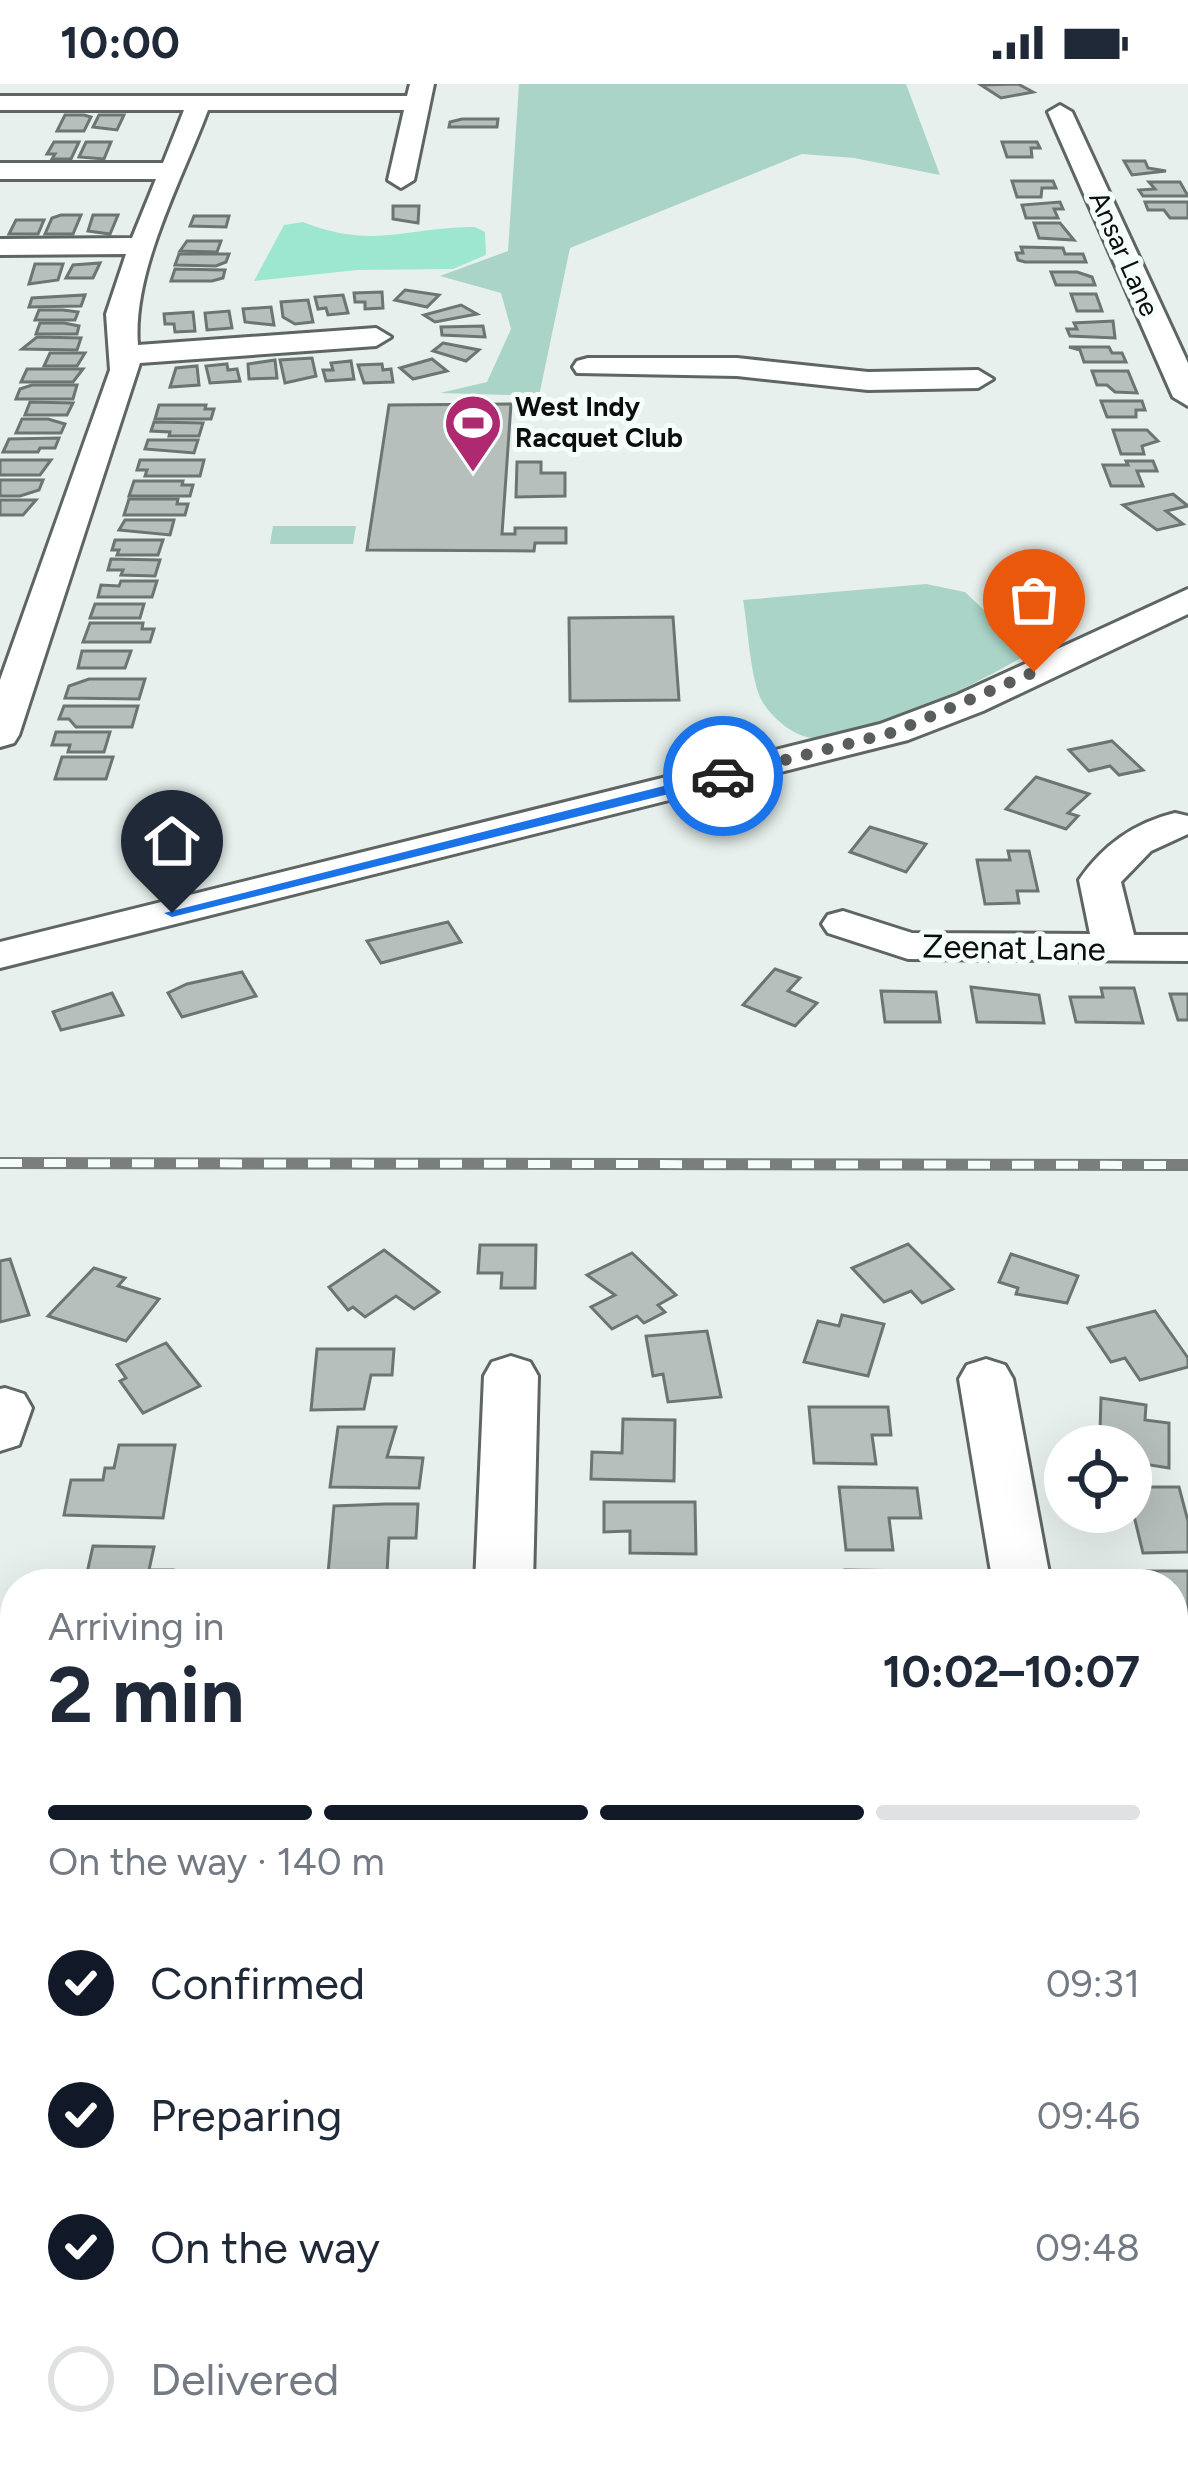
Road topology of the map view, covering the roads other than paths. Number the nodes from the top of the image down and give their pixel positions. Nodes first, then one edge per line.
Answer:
1 (420, 93) edge
2 (0, 103) edge
3 (199, 103) junction
4 (1060, 112) dead end
5 (172, 171) junction
6 (0, 172) edge
7 (401, 180) dead end
8 (141, 246) junction
9 (0, 247) edge
10 (376, 337) dead end
11 (123, 355) junction
12 (1179, 356) edge
13 (588, 367) dead end
14 (978, 379) dead end
15 (1188, 397) edge
16 (1188, 600) edge
17 (0, 735) edge
18 (1175, 825) dead end
19 (843, 924) dead end
20 (1115, 948) junction
21 (1188, 949) edge
22 (0, 955) edge
23 (511, 1376) dead end
24 (986, 1379) dead end
25 (505, 1569) edge
26 (1019, 1569) edge

1 - 3 street
1 - 7 street
2 - 3 street
3 - 5 street
4 - 12 street, Ansar Lane
5 - 6 street
5 - 8 street
8 - 9 street
8 - 11 street
10 - 11 street
11 - 17 street
12 - 15 street, Ansar Lane
13 - 14 street
16 - 22 street
18 - 20 street
19 - 20 street, Zeenat Lane
20 - 21 street, Zeenat Lane
23 - 25 street
24 - 26 street

